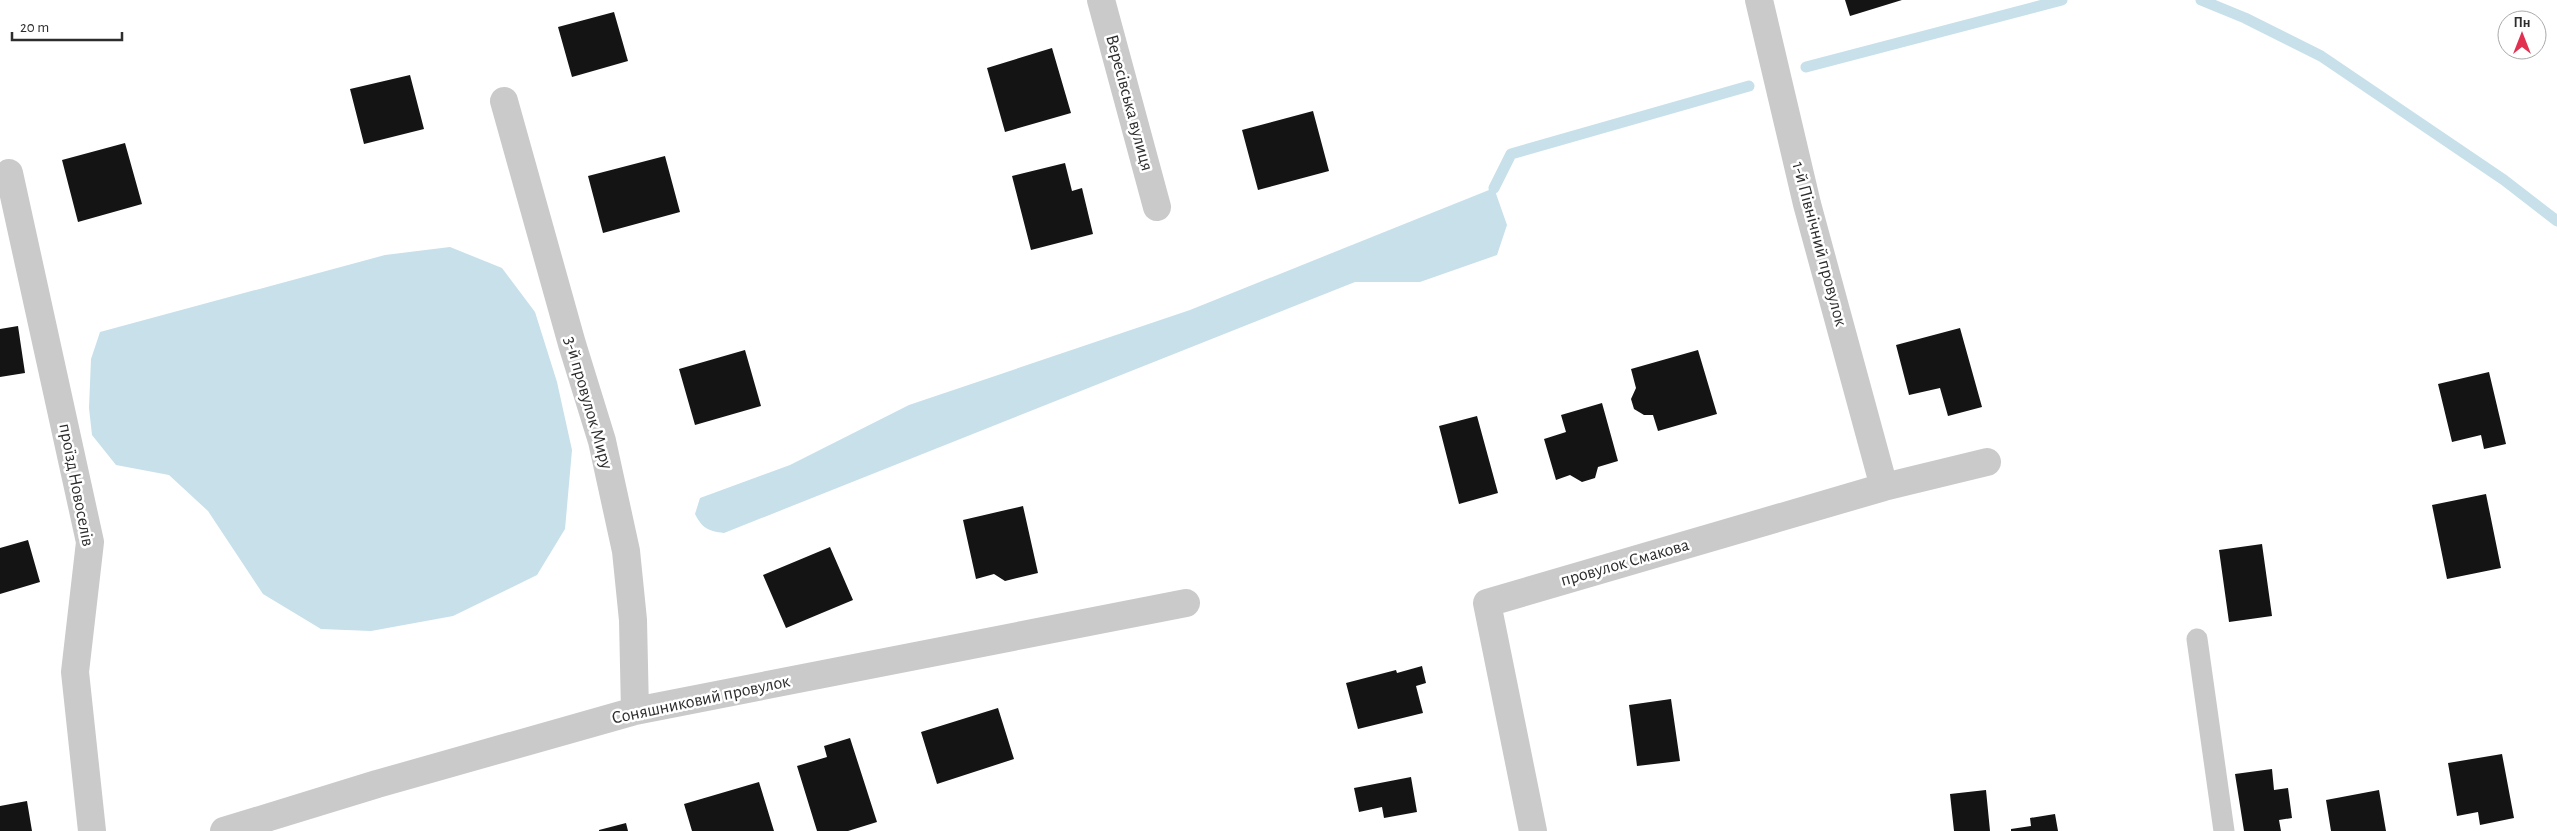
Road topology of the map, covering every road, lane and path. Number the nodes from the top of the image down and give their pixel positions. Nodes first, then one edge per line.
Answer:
1 (1101, 0) edge
2 (1758, 0) edge
3 (504, 101) dead end
4 (9, 173) dead end
5 (1157, 207) dead end
6 (1987, 462) dead end
7 (1884, 487) junction
8 (1186, 603) dead end
9 (2197, 638) dead end
10 (636, 711) junction
11 (92, 831) edge
12 (224, 831) edge
13 (1533, 831) edge
14 (2224, 831) edge

1 - 5 street, Вересівська вулиця
2 - 7 street, 1-й Північний провулок
3 - 10 street, 3-й провулок Миру
4 - 11 street, проїзд Новоселів
6 - 7 street, провулок Смакова
7 - 13 street, провулок Смакова
8 - 10 street, Соняшниковий провулок
9 - 14 lane
10 - 12 street, Соняшниковий провулок

